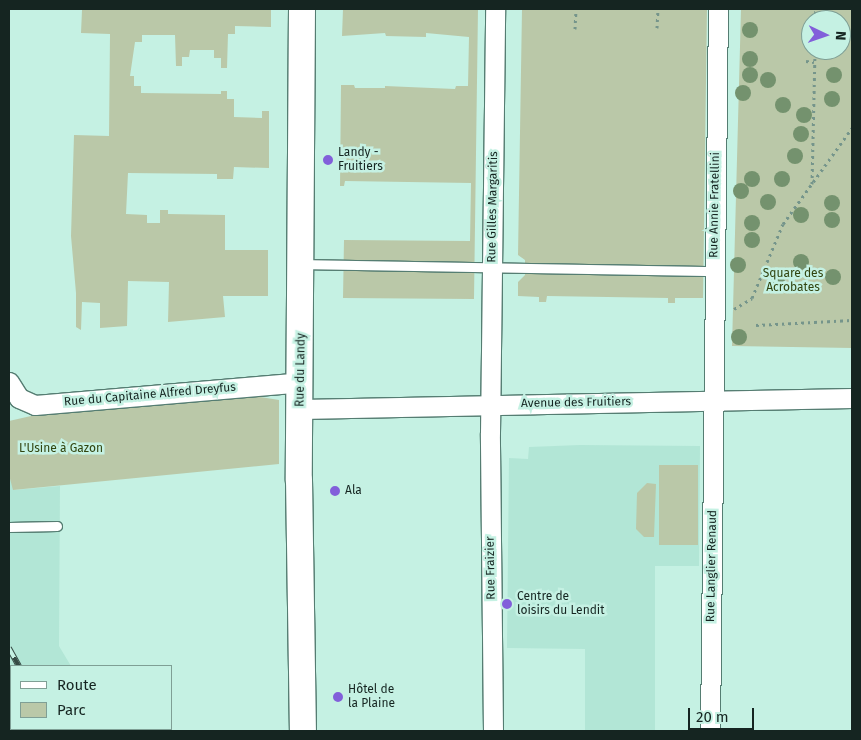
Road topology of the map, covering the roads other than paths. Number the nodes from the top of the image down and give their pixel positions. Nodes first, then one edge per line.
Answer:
1 (302, 9) edge
2 (495, 9) edge
3 (718, 9) edge
4 (302, 264) junction
5 (492, 267) junction
6 (714, 271) junction
7 (9, 382) edge
8 (301, 382) junction
9 (852, 398) edge
10 (14, 400) edge
11 (713, 401) junction
12 (490, 405) junction
13 (300, 409) junction
14 (57, 526) dead end
15 (9, 527) edge
16 (303, 731) edge
17 (493, 731) edge
18 (710, 731) edge

1 - 4 main road, Rue du Landy
2 - 5 street, Rue Gilles Margaritis
3 - 6 street, Rue Annie Fratellini
4 - 5 lane
4 - 8 main road, Rue du Landy
5 - 6 lane
5 - 12 street, Rue Gilles Margaritis
6 - 11 street, Rue Annie Fratellini
7 - 10 street, Rue du Capitaine Alfred Dreyfus
8 - 10 street, Rue du Capitaine Alfred Dreyfus
8 - 13 main road, Rue du Landy
9 - 11 street, Avenue des Fruitiers
11 - 12 street, Avenue des Fruitiers
11 - 18 street, Rue Langlier Renaud
12 - 13 street, Avenue des Fruitiers
12 - 17 street, Rue Fraizier
13 - 16 main road, Rue du Landy
14 - 15 lane

